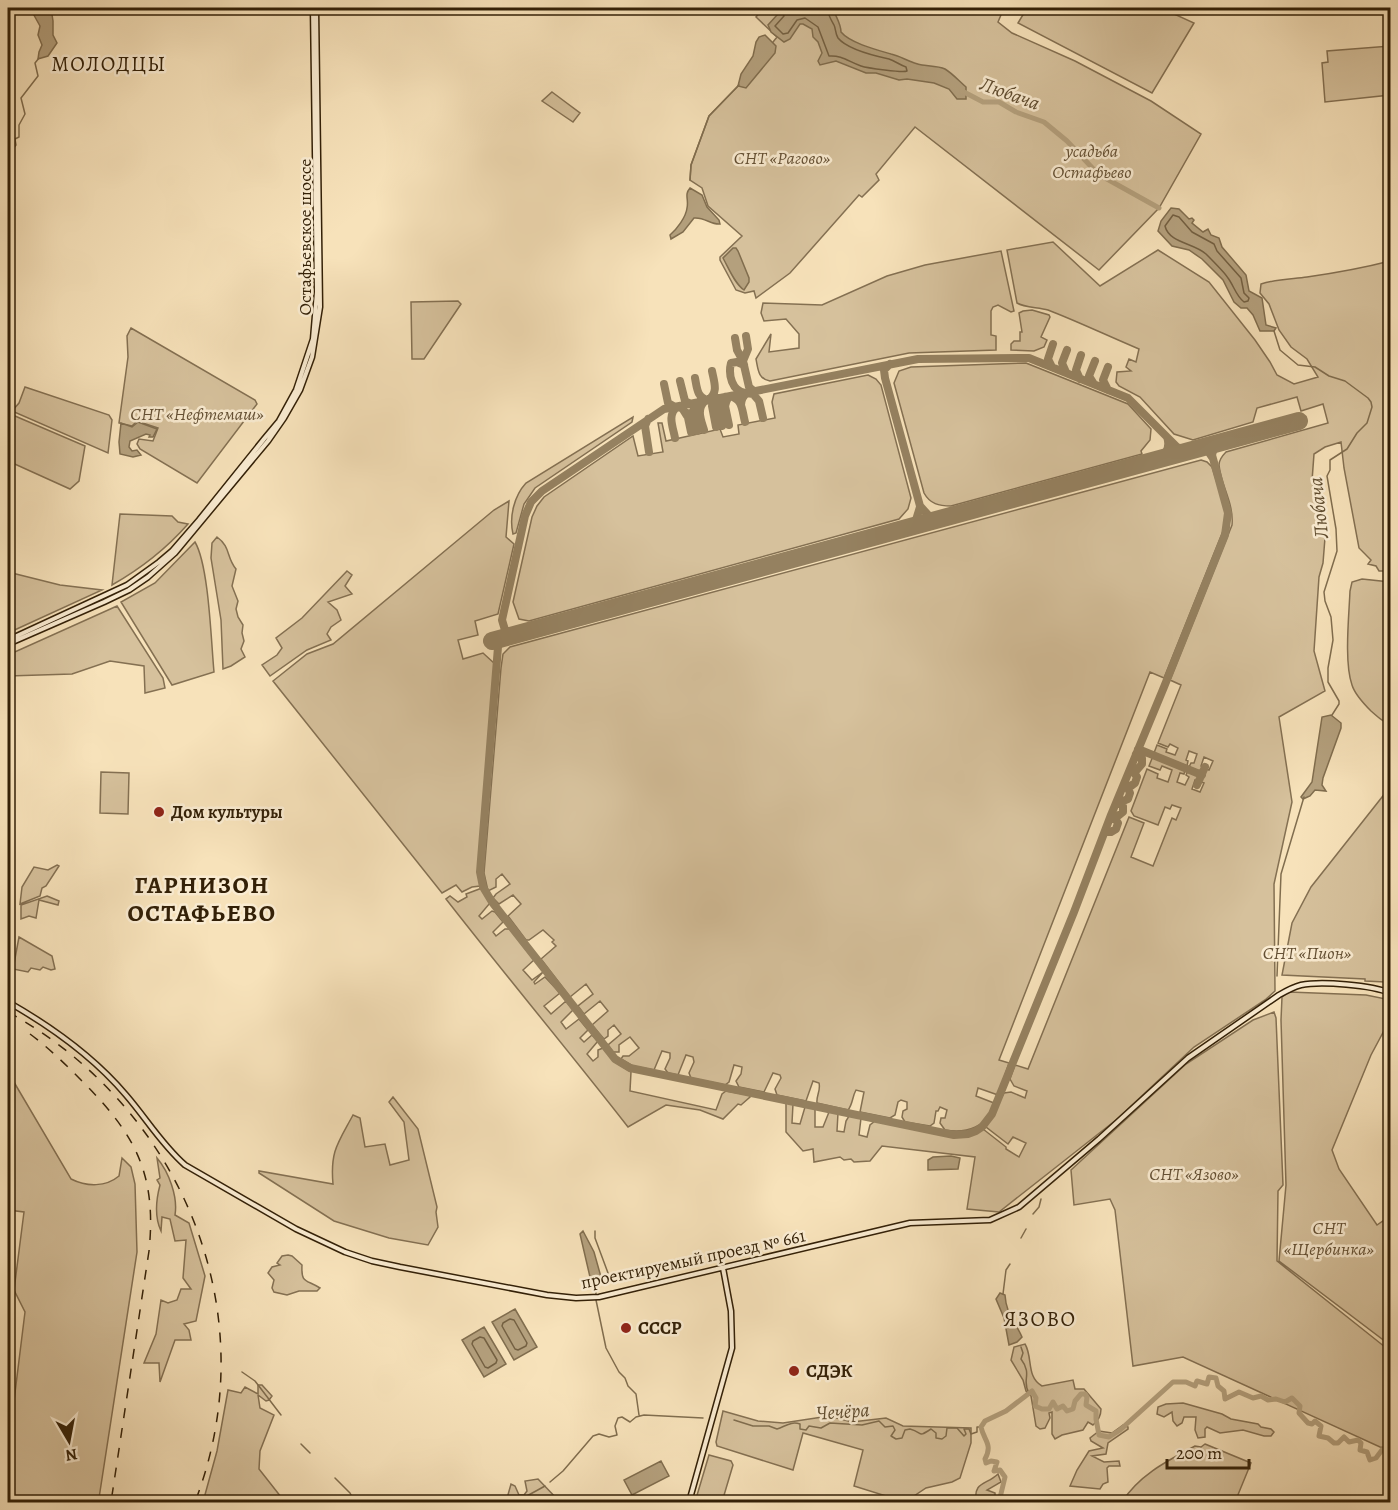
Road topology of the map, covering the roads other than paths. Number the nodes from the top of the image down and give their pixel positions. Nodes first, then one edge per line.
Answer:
1 (314, 8) edge
2 (8, 642) edge
3 (1390, 993) edge
4 (8, 1002) edge
5 (1390, 1108) edge
6 (1390, 1120) edge
7 (723, 1268) junction
8 (689, 1503) edge

1 - 2 main road, Остафьевское шоссе
3 - 7 main road, проектируемый проезд № 661
4 - 7 main road, проектируемый проезд № 661
5 - 6 main road
7 - 8 main road

